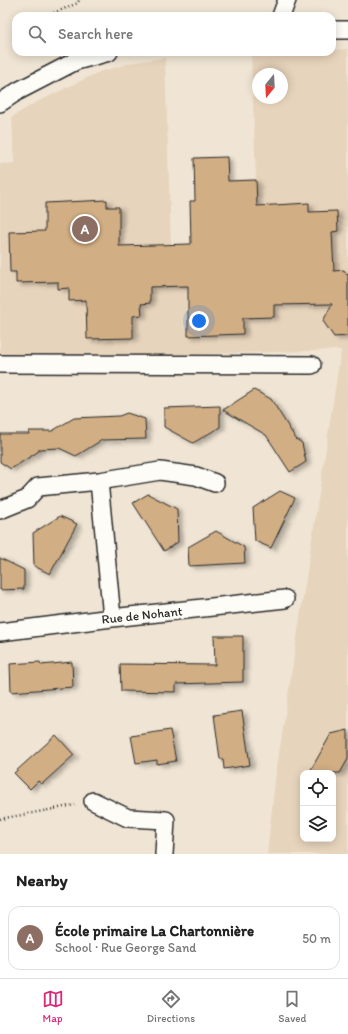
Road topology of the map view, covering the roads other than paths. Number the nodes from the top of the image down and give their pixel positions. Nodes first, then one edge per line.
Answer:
1 (287, 0) edge
2 (282, 12) edge
3 (336, 30) edge
4 (348, 30) edge
5 (94, 56) edge
6 (0, 103) edge
7 (0, 364) edge
8 (312, 365) dead end
9 (99, 481) junction
10 (215, 483) dead end
11 (0, 510) edge
12 (285, 599) dead end
13 (112, 618) junction
14 (0, 632) edge
15 (93, 801) road end
16 (164, 854) edge

1 - 2 street
3 - 4 street
5 - 6 street
7 - 8 street
9 - 10 street
9 - 11 street
9 - 13 street
12 - 13 street, Rue de Nohant
13 - 14 street, Rue de Nohant
15 - 16 street

